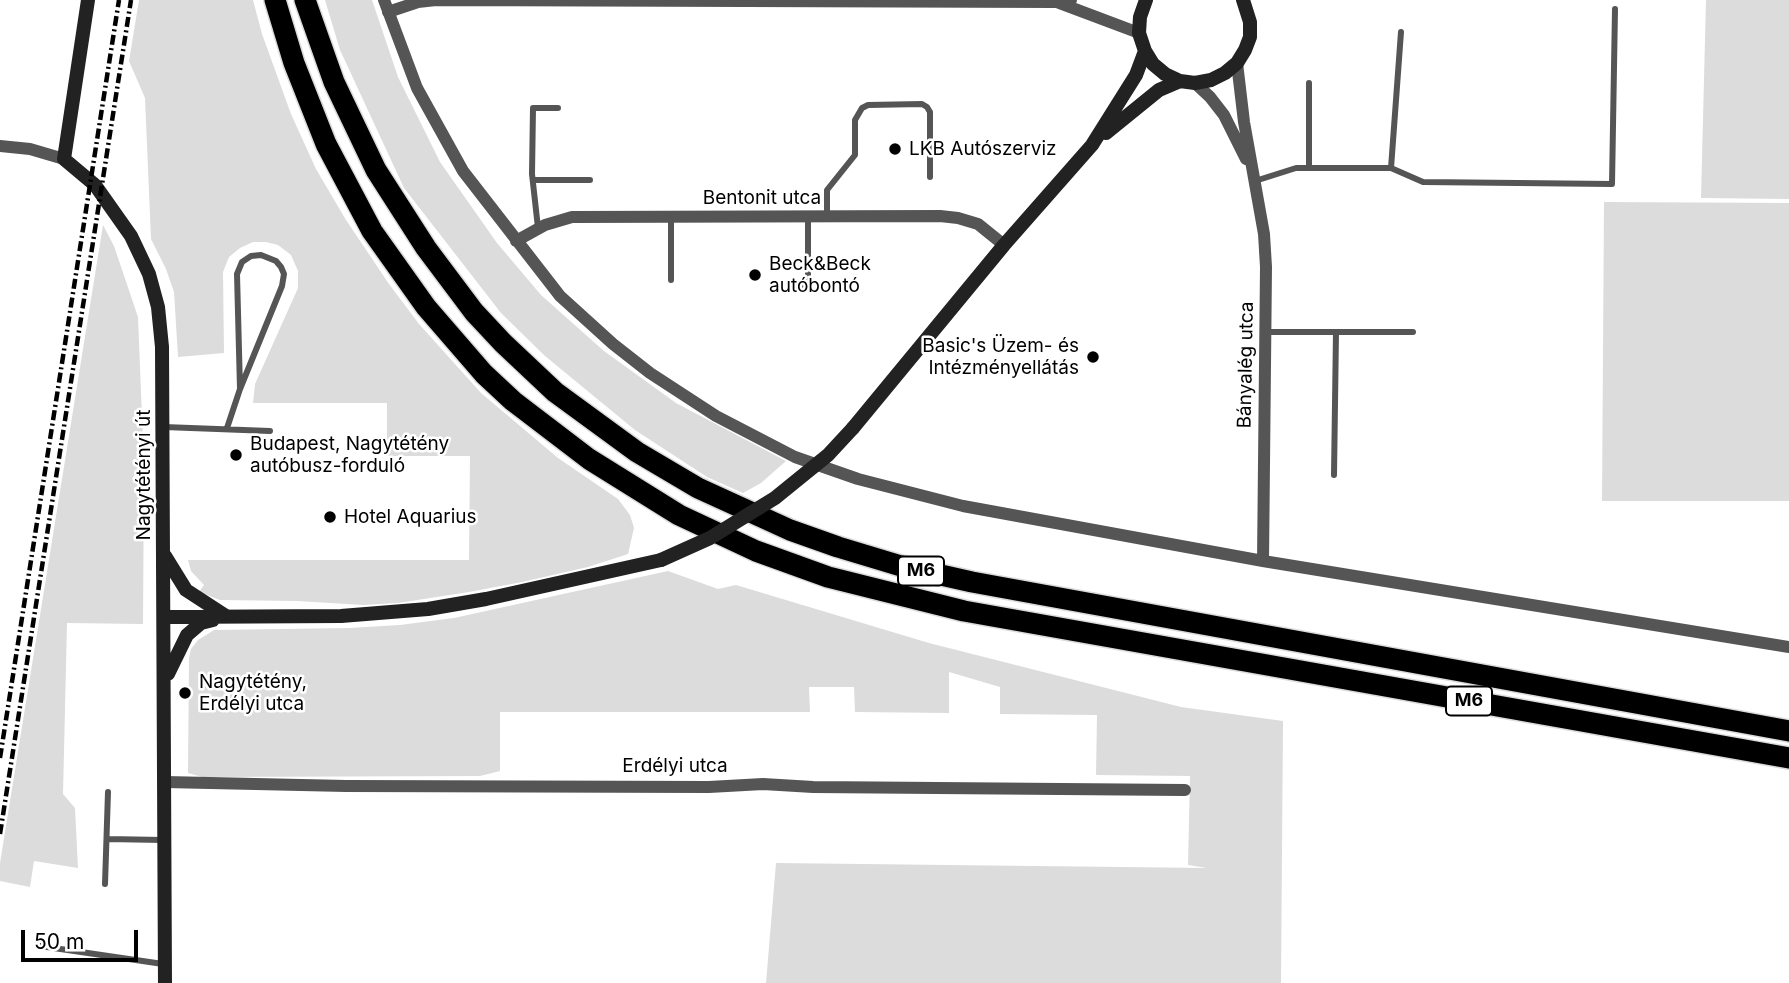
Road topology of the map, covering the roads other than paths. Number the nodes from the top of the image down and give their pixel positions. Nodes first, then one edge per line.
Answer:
1 (88, 0) edge
2 (275, 0) edge
3 (305, 0) edge
4 (1071, 0) edge
5 (1146, 0) edge
6 (1243, 0) edge
7 (1056, 1) edge
8 (386, 6) edge
9 (1615, 9) dead end
10 (1401, 32) dead end
11 (1139, 33) junction
12 (1144, 51) junction
13 (1237, 63) junction
14 (1187, 82) junction
15 (1309, 83) dead end
16 (558, 108) dead end
17 (1092, 145) junction
18 (0, 146) edge
19 (64, 159) junction
20 (1309, 168) junction
21 (1391, 168) junction
22 (1254, 176) junction
23 (930, 177) dead end
24 (534, 180) junction
25 (590, 180) dead end
26 (671, 217) junction
27 (827, 217) junction
28 (808, 218) junction
29 (538, 228) junction
30 (516, 241) junction
31 (1004, 245) junction
32 (671, 280) dead end
33 (803, 290) dead end
34 (1265, 332) junction
35 (1336, 332) junction
36 (1413, 332) dead end
37 (240, 389) junction
38 (163, 427) junction
39 (227, 428) junction
40 (270, 431) dead end
41 (1334, 475) dead end
42 (164, 552) junction
43 (1263, 561) junction
44 (164, 617) junction
45 (227, 617) junction
46 (1789, 647) edge
47 (164, 681) junction
48 (1789, 731) edge
49 (1789, 758) edge
50 (165, 782) junction
51 (1185, 790) dead end
52 (108, 792) dead end
53 (107, 839) junction
54 (165, 840) junction
55 (105, 884) dead end
56 (40, 946) dead end
57 (165, 964) junction
58 (165, 983) edge

1 - 19 street
2 - 49 highway, M6
3 - 48 highway, M6
4 - 7 street
5 - 11 street, Bányalég utca
6 - 13 street, Bányalég utca
7 - 8 street
7 - 11 street
8 - 30 street
9 - 21 lane
10 - 21 lane
11 - 12 street, Bányalég utca
12 - 14 street, Bányalég utca
12 - 17 street
13 - 14 street
13 - 22 street, Bányalég utca
14 - 17 street
14 - 22 street, Bányalég utca
15 - 20 lane
16 - 24 lane
17 - 31 street
18 - 19 street
19 - 38 street, Nagytétényi út
20 - 21 lane
20 - 22 lane
22 - 34 street, Bányalég utca
23 - 27 lane
24 - 25 lane
24 - 29 lane
26 - 28 street, Bentonit utca
26 - 29 street, Bentonit utca
26 - 32 lane
27 - 28 street, Bentonit utca
27 - 31 street, Bentonit utca
28 - 33 lane
29 - 30 street, Bentonit utca
30 - 43 street
31 - 45 street, bridge
34 - 35 lane
34 - 43 street, Bányalég utca
35 - 36 lane
35 - 41 lane
37 - 37 lane
37 - 39 lane
38 - 39 lane
38 - 42 street, Nagytétényi út
39 - 40 lane
42 - 44 street, Nagytétényi út
42 - 45 street
43 - 46 street
44 - 45 street
44 - 47 street, Nagytétényi út
45 - 47 street
47 - 50 street, Nagytétényi út
50 - 51 street, Erdélyi utca
50 - 54 street, Nagytétényi út
52 - 53 lane
53 - 54 lane
53 - 55 lane
54 - 57 street, Nagytétényi út
56 - 57 lane
57 - 58 street, Nagytétényi út

